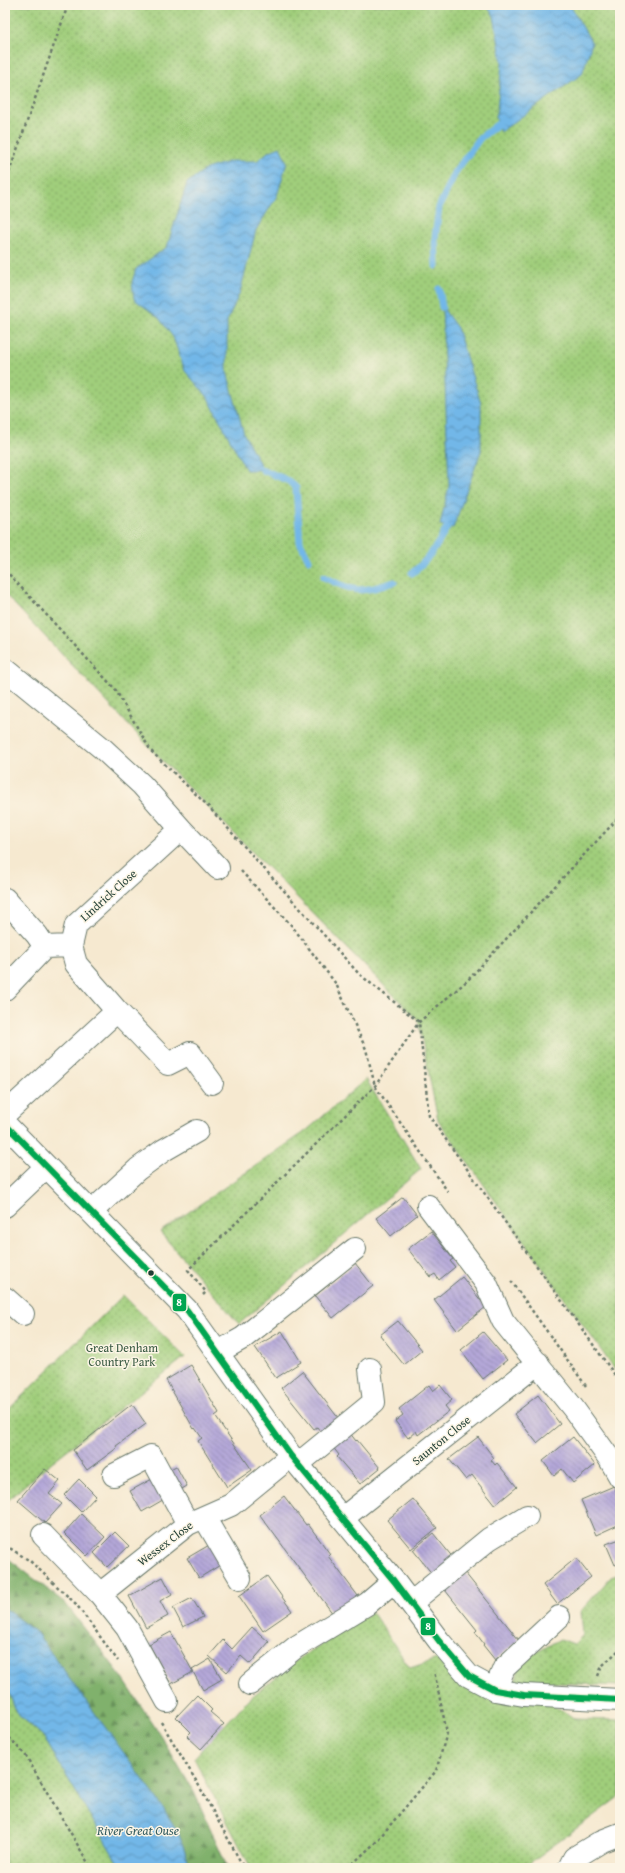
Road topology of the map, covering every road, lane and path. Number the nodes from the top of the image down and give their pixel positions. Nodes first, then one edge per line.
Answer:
1 (68, 5) edge
2 (5, 184) edge
3 (5, 570) edge
4 (5, 670) edge
5 (620, 816) edge
6 (181, 829) junction
7 (227, 867) joint
8 (5, 899) edge
9 (71, 946) junction
10 (45, 947) junction
11 (5, 989) edge
12 (117, 1011) junction
13 (419, 1022) junction
14 (212, 1083) dead end
15 (375, 1086) junction
16 (5, 1114) edge
17 (5, 1124) edge
18 (197, 1130) dead end
19 (46, 1167) junction
20 (452, 1197) dead end
21 (5, 1206) edge
22 (428, 1206) dead end
23 (90, 1212) junction
24 (355, 1249) dead end
25 (511, 1280) dead end
26 (5, 1298) edge
27 (187, 1310) junction
28 (23, 1314) dead end
29 (218, 1352) junction
30 (538, 1363) junction
31 (370, 1369) dead end
32 (620, 1382) edge
33 (588, 1389) dead end
34 (294, 1460) junction
35 (114, 1475) dead end
36 (620, 1477) edge
37 (527, 1516) dead end
38 (343, 1518) junction
39 (196, 1520) junction
40 (43, 1535) dead end
41 (5, 1544) edge
42 (240, 1578) dead end
43 (394, 1581) junction
44 (100, 1594) junction
45 (411, 1603) junction
46 (559, 1617) dead end
47 (439, 1641) junction
48 (620, 1649) edge
49 (121, 1666) dead end
50 (250, 1684) dead end
51 (495, 1690) junction
52 (590, 1698) junction
53 (620, 1700) edge
54 (163, 1710) joint
55 (5, 1733) edge
56 (620, 1834) edge
57 (91, 1868) edge
58 (244, 1868) edge
59 (348, 1868) edge
60 (569, 1868) edge

1 - 2 path
3 - 13 path
4 - 6 street
5 - 13 path
6 - 7 street
6 - 9 street, Lindrick Close
7 - 15 path
8 - 10 street
9 - 10 street
9 - 12 street
10 - 11 street
12 - 14 street
12 - 16 street
13 - 15 path
13 - 32 path
15 - 20 path
15 - 27 path
17 - 19 street
18 - 23 street
19 - 21 street
19 - 23 street
22 - 30 street
23 - 27 street
24 - 29 street
25 - 33 path
26 - 28 street
27 - 29 street
29 - 34 street
30 - 36 street
30 - 38 street, Saunton Close
31 - 34 street, Wessex Close
34 - 38 street
34 - 39 street, Wessex Close
35 - 39 street
37 - 45 street
38 - 43 street
39 - 42 street
39 - 44 street, Wessex Close
40 - 44 street
41 - 49 path
43 - 45 street
43 - 50 street
44 - 54 street
45 - 47 street
46 - 51 street
47 - 51 street
47 - 59 path
48 - 52 path
51 - 52 street
52 - 53 street
54 - 58 path
55 - 57 path
56 - 60 street

